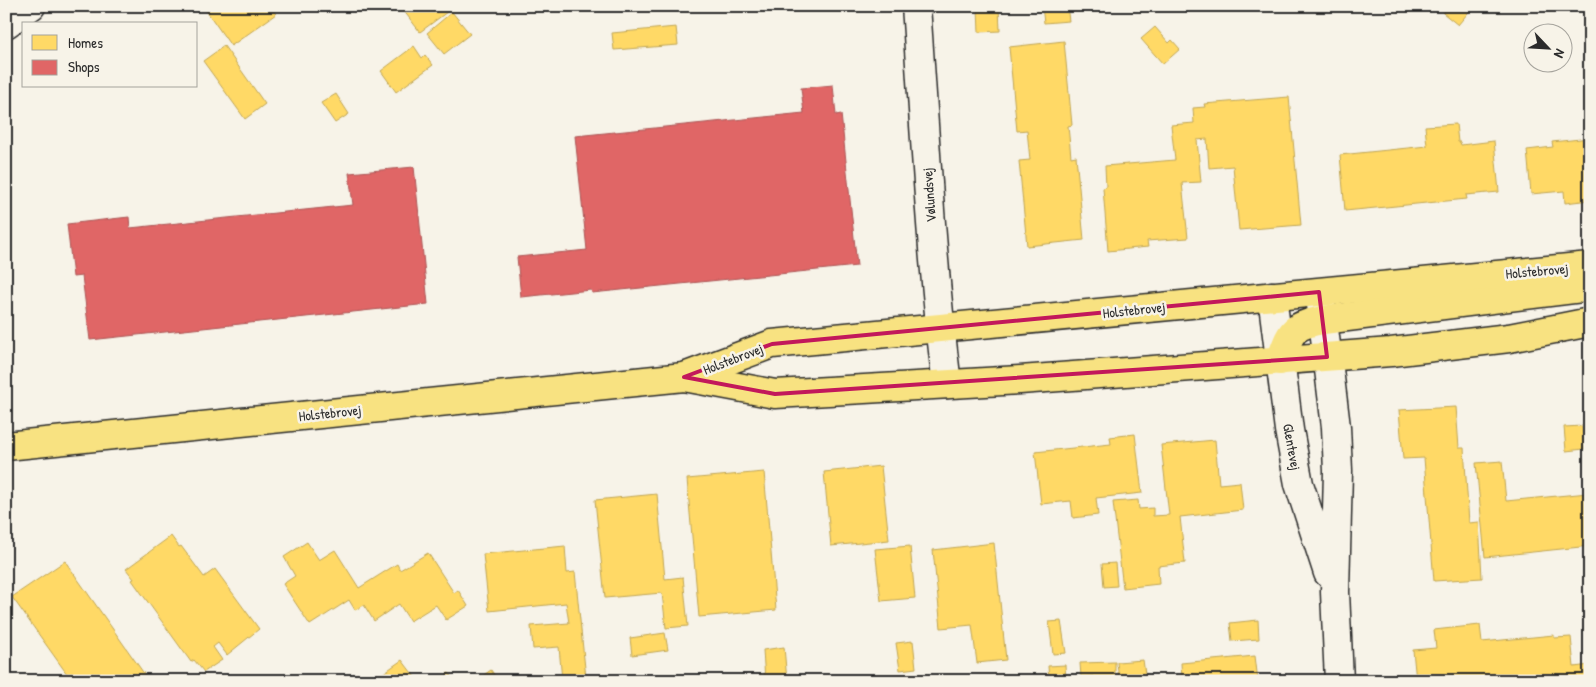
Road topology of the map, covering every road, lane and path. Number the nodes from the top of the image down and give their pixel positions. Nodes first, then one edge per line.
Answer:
1 (31, 6) edge
2 (916, 6) edge
3 (6, 24) edge
4 (1590, 266) edge
5 (1590, 286) edge
6 (1320, 292) junction
7 (1272, 296) junction
8 (1323, 320) junction
9 (1590, 322) edge
10 (940, 328) junction
11 (1327, 357) junction
12 (1280, 361) junction
13 (684, 377) junction
14 (947, 384) junction
15 (6, 446) edge
16 (1335, 592) junction
17 (1339, 681) edge

1 - 3 street
2 - 10 street, Vølundsvej
4 - 6 main road, Holstebrovej
5 - 8 main road
6 - 7 main road, Holstebrovej
6 - 8 street, Glentevej
7 - 10 main road, Holstebrovej
7 - 12 street, Glentevej
8 - 11 street, Glentevej
8 - 12 main road
9 - 11 main road, Holstebrovej
10 - 13 main road, Holstebrovej
10 - 14 street, Vølundsvej
11 - 12 main road, Holstebrovej
11 - 16 street, Glentevej
12 - 14 main road, Holstebrovej
12 - 16 street, Glentevej
13 - 14 main road, Holstebrovej
13 - 15 main road, Holstebrovej
16 - 17 street, Glentevej

